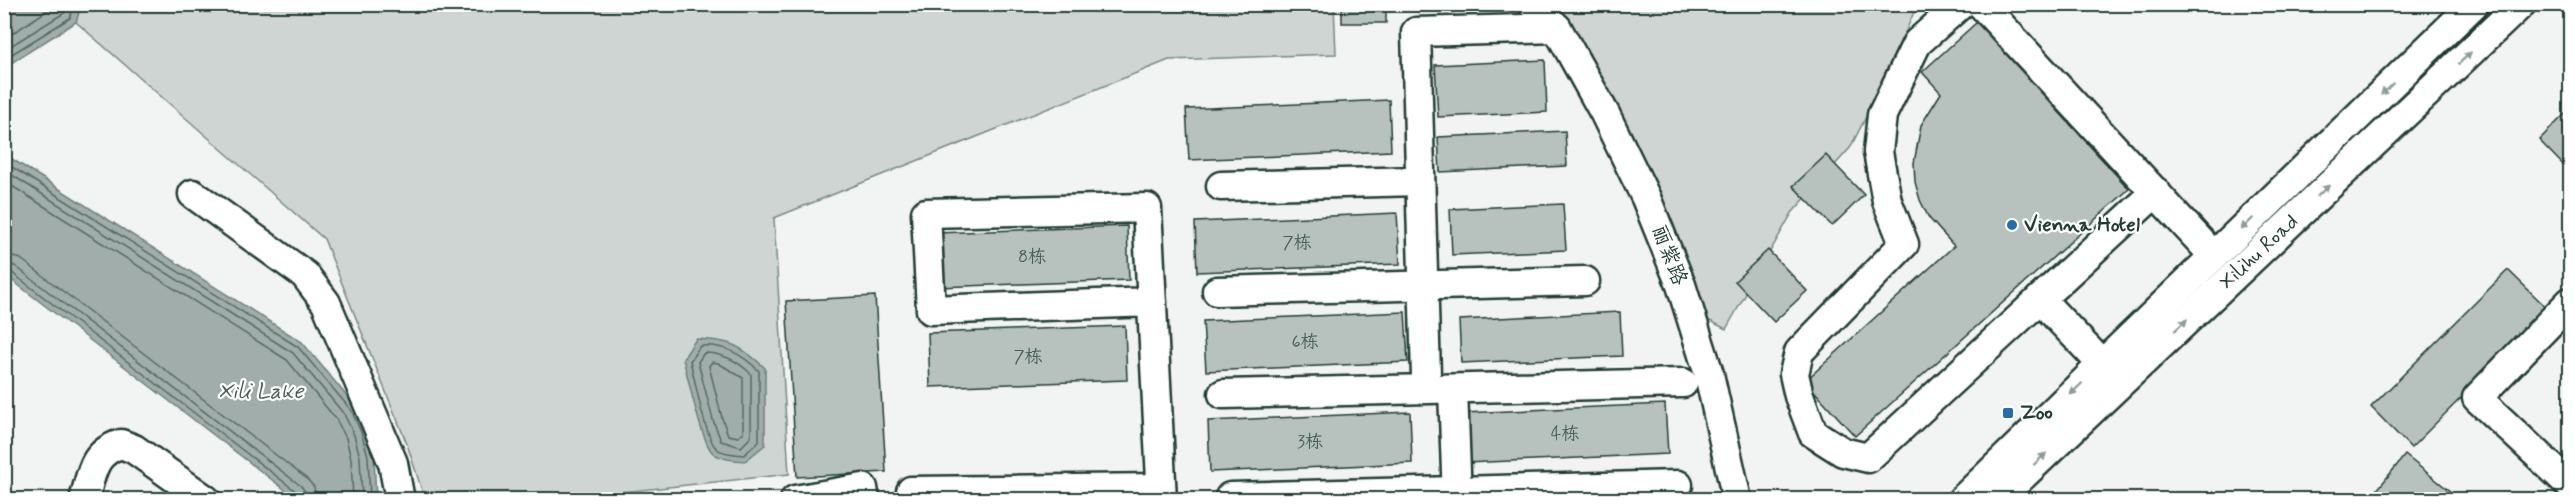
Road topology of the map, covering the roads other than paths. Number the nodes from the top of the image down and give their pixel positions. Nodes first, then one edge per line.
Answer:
1 (1533, 4) edge
2 (1961, 4) edge
3 (1981, 4) edge
4 (2474, 4) edge
5 (2521, 4) edge
6 (1557, 28) junction
7 (1420, 181) junction
8 (1221, 186) dead end
9 (2156, 192) junction
10 (193, 194) dead end
11 (2214, 256) junction
12 (1585, 281) dead end
13 (1424, 286) junction
14 (1217, 291) dead end
15 (2040, 299) junction
16 (1152, 302) junction
17 (2571, 302) edge
18 (2102, 364) junction
19 (1426, 376) dead end
20 (1683, 383) dead end
21 (1453, 389) junction
22 (1223, 394) dead end
23 (2571, 485) edge
24 (1678, 486) dead end
25 (1161, 494) edge
26 (1457, 495) edge
27 (1230, 497) dead end
28 (84, 500) edge
29 (206, 500) edge
30 (400, 500) edge
31 (795, 500) edge
32 (865, 500) edge
33 (912, 500) edge
34 (1737, 500) edge
35 (1962, 500) edge
36 (1997, 500) edge

1 - 6 street, 丽紫路
2 - 15 street
3 - 9 street
4 -> 11 street, Xilihu Road
36 -> 5 street, Xilihu Road
6 - 7 street
6 - 34 street, 丽紫路
7 - 8 street
7 - 13 street
9 - 11 street
9 - 15 street
10 - 30 street
11 - 18 street, Xilihu Road
12 - 13 street
13 - 14 street
13 - 19 street
15 - 18 street
16 - 16 street
16 - 25 street
17 - 23 street
18 -> 35 street, Xilihu Road
20 - 21 street
21 - 22 street
21 - 26 street
24 - 26 street
25 - 33 street
26 - 27 street
28 - 29 street
31 - 32 street

